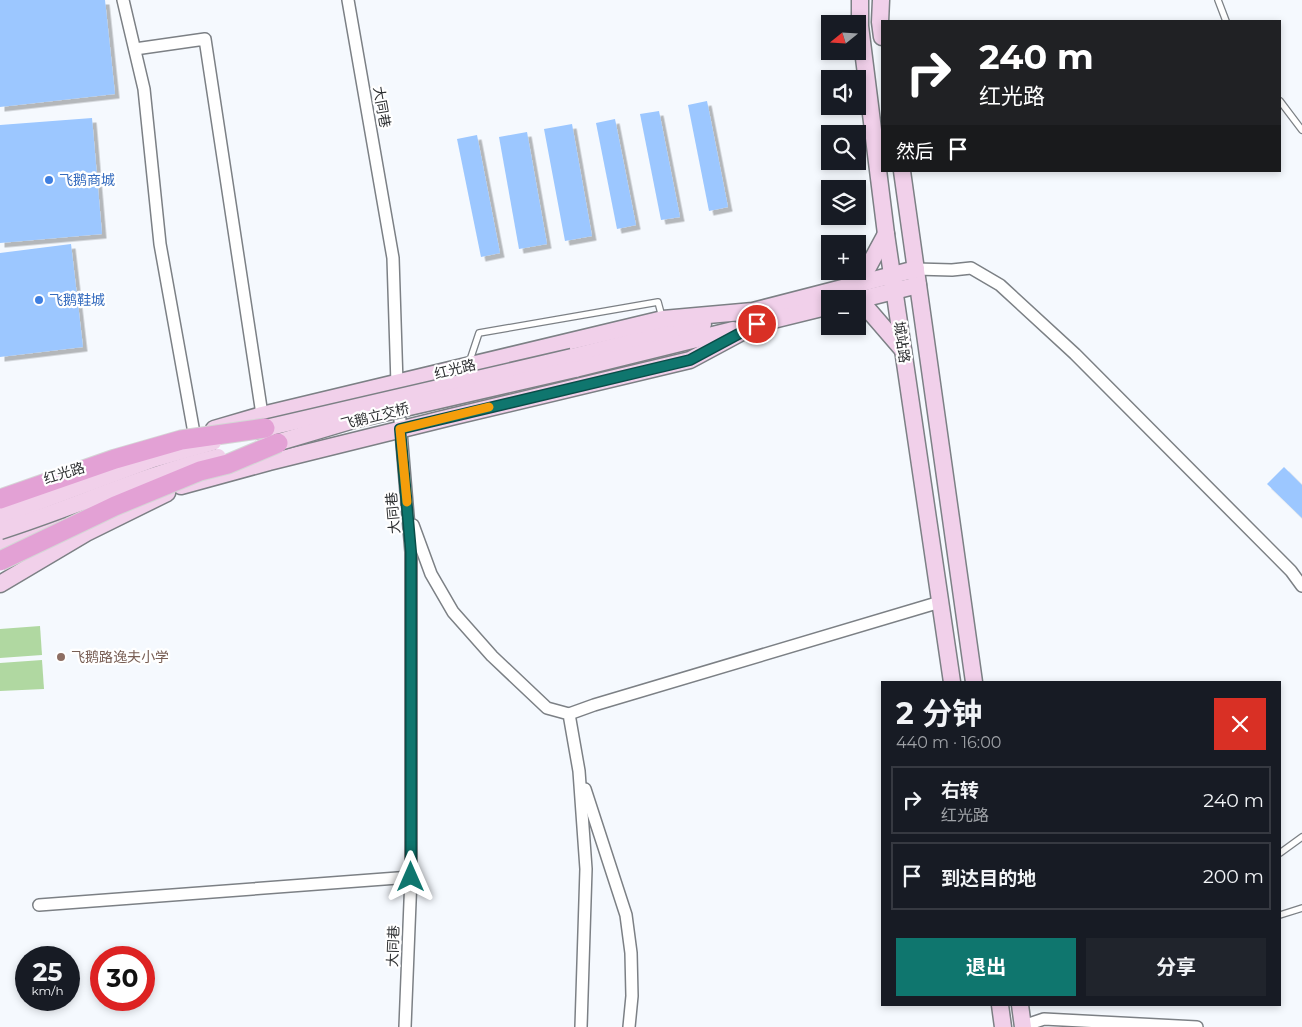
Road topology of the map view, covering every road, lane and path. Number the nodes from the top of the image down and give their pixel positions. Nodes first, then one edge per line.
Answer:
1 (123, 0) edge
2 (348, 0) edge
3 (860, 0) edge
4 (881, 0) edge
5 (1218, 0) edge
6 (1226, 20) edge
7 (881, 30) edge
8 (134, 49) junction
9 (1281, 102) edge
10 (1302, 130) edge
11 (902, 172) edge
12 (886, 234) junction
13 (917, 277) junction
14 (893, 283) junction
15 (861, 290) edge
16 (866, 292) edge
17 (821, 302) edge
18 (866, 303) edge
19 (821, 307) edge
20 (755, 317) junction
21 (663, 319) junction
22 (903, 350) junction
23 (574, 363) junction
24 (467, 366) junction
25 (397, 384) junction
26 (264, 422) junction
27 (400, 429) junction
28 (194, 435) junction
29 (278, 443) junction
30 (268, 462) junction
31 (58, 474) junction
32 (202, 480) junction
33 (184, 485) junction
34 (0, 497) edge
35 (408, 510) junction
36 (0, 516) edge
37 (71, 522) junction
38 (0, 531) edge
39 (0, 544) edge
40 (0, 561) edge
41 (0, 584) edge
42 (1302, 586) edge
43 (940, 602) junction
44 (952, 681) edge
45 (974, 681) edge
46 (570, 714) junction
47 (579, 771) junction
48 (1302, 837) edge
49 (1281, 852) edge
50 (411, 877) junction
51 (39, 905) dead end
52 (1302, 908) edge
53 (1281, 915) edge
54 (1000, 1006) edge
55 (1020, 1006) edge
56 (1023, 1026) edge
57 (405, 1027) edge
58 (582, 1027) edge
59 (629, 1027) edge
60 (1003, 1027) edge
61 (1197, 1027) edge

1 - 8 street
2 - 25 street, 大同巷
3 - 12 main road, 城站路
4 - 7 main road
5 - 6 lane
8 - 26 street
8 - 28 street
9 - 10 lane
11 - 13 main road, 城站路
12 - 14 main road, 城站路
12 - 15 main road
13 - 14 main road, 红光路
13 - 42 street
13 - 45 main road, 城站路
14 - 16 main road, 红光路
14 - 22 main road, 城站路
17 - 20 main road, 红光路
18 - 22 main road
19 - 20 main road, 红光路
20 - 21 main road, 红光路
20 - 23 main road, 飞鹅立交桥
20 - 27 main road, 红光路
21 - 24 main road, 红光路
21 - 24 lane
22 - 43 main road, 城站路
23 - 26 main road, 飞鹅立交桥, bridge
23 - 29 main road, 飞鹅立交桥, bridge
24 - 25 main road, 红光路
25 - 26 main road, 红光路
25 - 27 street, 大同巷
26 - 28 main road, 红光路
26 - 30 street
26 - 34 main road, bridge
26 - 36 main road, 飞鹅立交桥, bridge
27 - 30 main road, 红光路
27 - 35 street, 大同巷
28 - 31 main road, 红光路
28 - 32 street
29 - 38 main road, 飞鹅立交桥, bridge
29 - 40 main road, bridge
30 - 32 main road, 红光路
31 - 34 main road, 红光路
31 - 37 main road
32 - 33 main road, 红光路
33 - 37 main road, 红光路
33 - 41 main road
35 - 46 street
35 - 50 street, 大同巷
37 - 39 main road, 红光路
43 - 44 main road, 城站路
43 - 46 street
46 - 47 street
47 - 58 street
47 - 59 street
48 - 49 lane
50 - 51 street
50 - 57 street, 大同巷
52 - 53 lane
54 - 60 main road
55 - 56 main road
56 - 61 street

